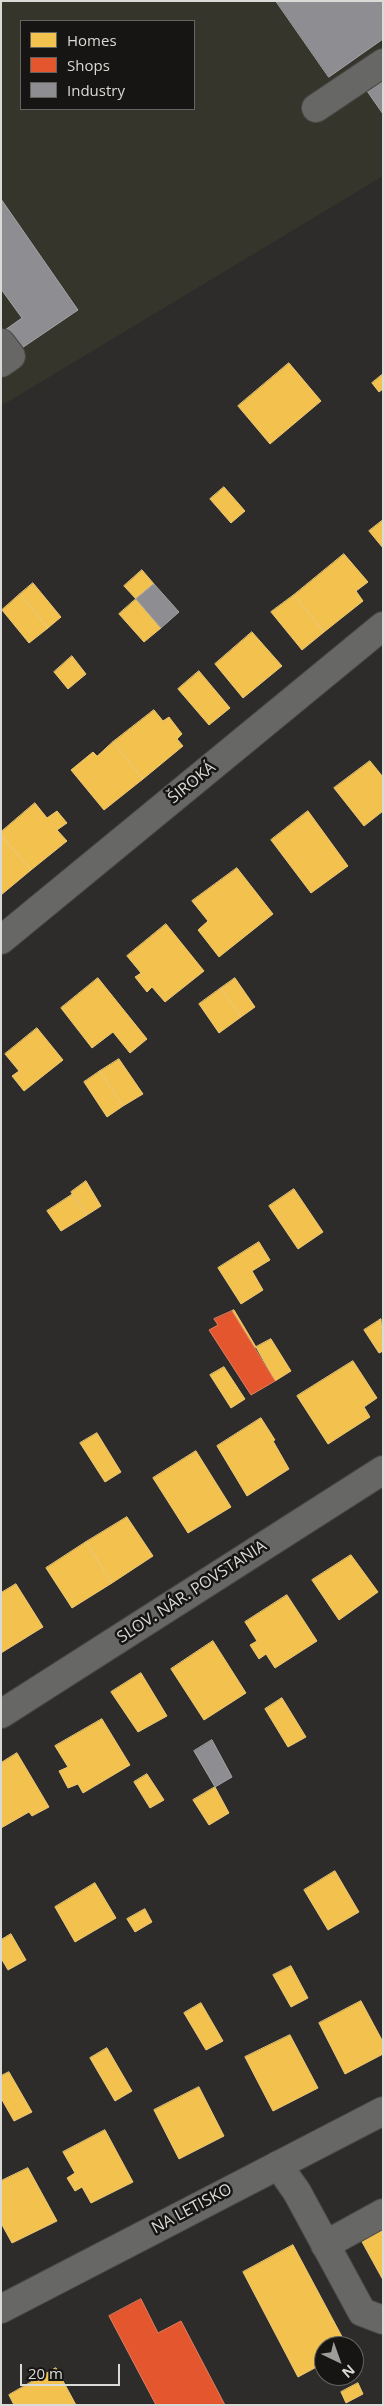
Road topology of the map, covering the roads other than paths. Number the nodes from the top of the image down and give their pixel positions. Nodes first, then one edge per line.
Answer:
1 (383, 62) edge
2 (316, 108) dead end
3 (1, 343) edge
4 (1, 363) edge
5 (378, 638) edge
6 (1, 940) edge
7 (383, 1470) edge
8 (1, 1714) edge
9 (383, 2110) edge
10 (278, 2165) junction
11 (383, 2213) edge
12 (325, 2245) junction
13 (1, 2309) edge
14 (383, 2320) edge

1 - 2 street
3 - 4 street
5 - 6 street, ŠIROKÁ
7 - 8 street, SLOV. NÁR. POVSTANIA
9 - 10 street, NA LETISKO
10 - 12 street
10 - 13 street, NA LETISKO
11 - 12 street
12 - 14 street

